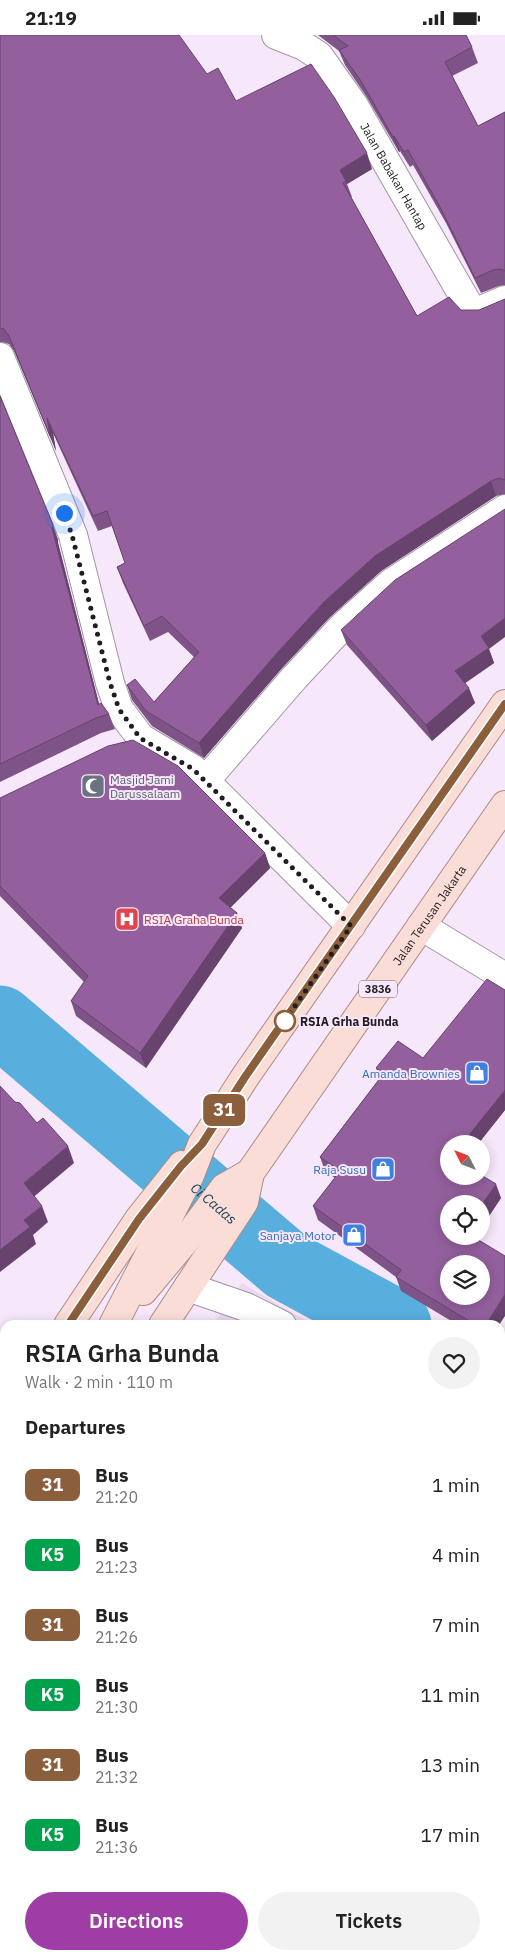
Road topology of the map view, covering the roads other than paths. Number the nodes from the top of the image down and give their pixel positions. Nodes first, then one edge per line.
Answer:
1 (276, 35) edge
2 (505, 300) edge
3 (0, 357) edge
4 (505, 509) edge
5 (505, 704) edge
6 (205, 781) junction
7 (505, 805) edge
8 (351, 926) junction
9 (421, 926) junction
10 (505, 977) edge
11 (186, 1170) junction
12 (234, 1195) junction
13 (171, 1239) junction
14 (188, 1287) junction
15 (71, 1320) edge
16 (117, 1320) edge
17 (166, 1320) edge
18 (272, 1320) edge

1 - 2 street, Jalan Babakan Hantap
3 - 6 street
4 - 6 street
5 - 8 main road
6 - 8 street
7 - 9 main road, Jalan Terusan Jakarta / 3836
8 - 11 main road
9 - 10 street
9 - 12 main road, Jalan Terusan Jakarta / 3836
11 - 13 main road
11 - 15 main road
12 - 13 main road, Jalan Terusan Jakarta
12 - 14 main road, Jalan Terusan Jakarta / 3836
13 - 16 main road
14 - 17 main road, Jalan Terusan Jakarta / 3836
14 - 18 street

